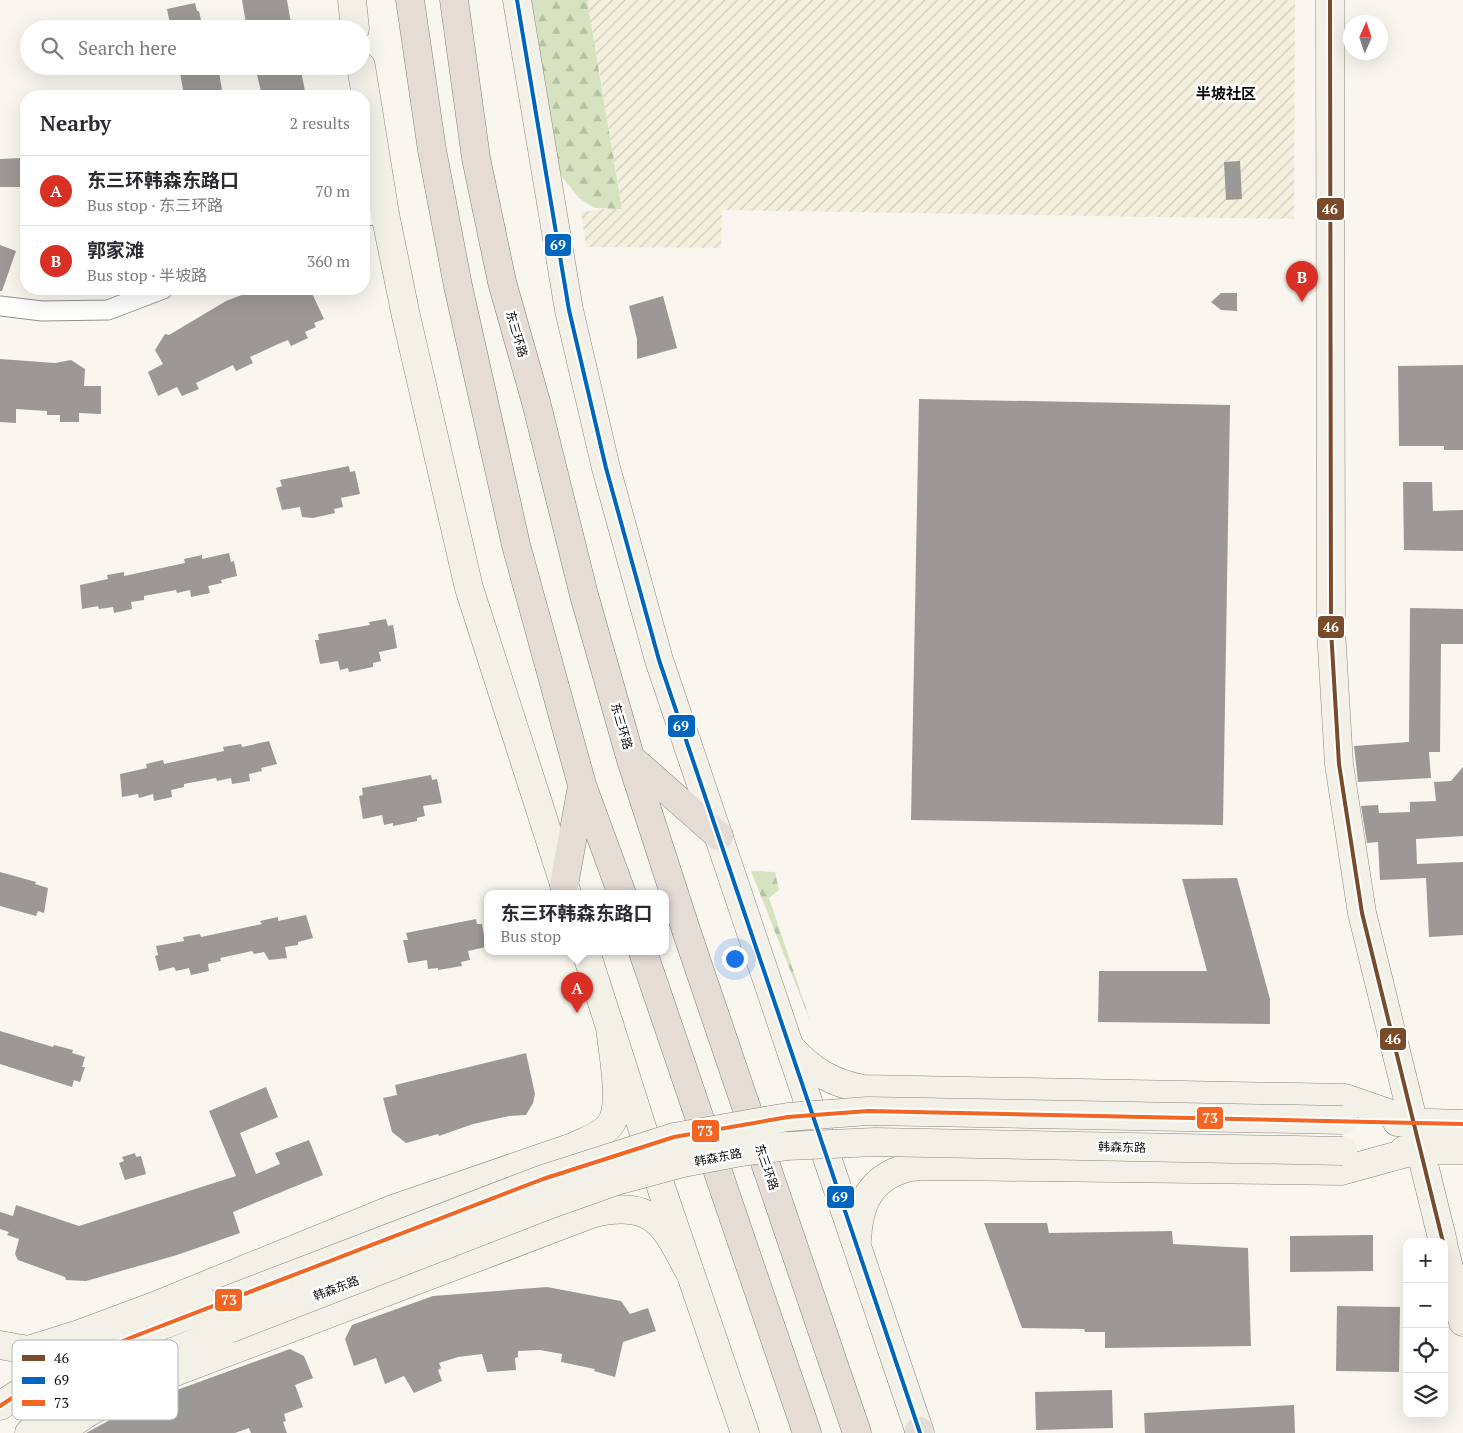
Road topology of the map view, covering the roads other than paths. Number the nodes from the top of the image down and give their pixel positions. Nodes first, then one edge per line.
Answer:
1 (352, 0) edge
2 (410, 0) edge
3 (454, 0) edge
4 (517, 0) edge
5 (1330, 0) edge
6 (354, 20) edge
7 (362, 75) edge
8 (363, 90) edge
9 (370, 169) edge
10 (374, 215) edge
11 (147, 295) edge
12 (0, 306) edge
13 (631, 760) junction
14 (582, 785) junction
15 (719, 836) junction
16 (566, 889) edge
17 (621, 890) edge
18 (587, 955) edge
19 (644, 955) edge
20 (610, 1026) junction
21 (789, 1046) junction
22 (1414, 1122) junction
23 (1463, 1124) edge
24 (1421, 1149) junction
25 (1463, 1150) edge
26 (1442, 1238) edge
27 (856, 1244) junction
28 (1448, 1264) edge
29 (690, 1273) junction
30 (157, 1305) junction
31 (1463, 1322) edge
32 (79, 1334) junction
33 (130, 1338) junction
34 (60, 1340) edge
35 (126, 1340) edge
36 (178, 1350) edge
37 (178, 1371) edge
38 (12, 1398) edge
39 (0, 1406) edge
40 (44, 1420) edge
41 (78, 1420) edge
42 (919, 1432) edge
43 (29, 1433) edge
44 (60, 1433) edge
45 (744, 1433) edge
46 (807, 1433) edge
47 (857, 1433) edge

1 - 6 main road
2 - 14 highway
3 - 13 highway, 东三环路
4 - 15 main road
5 - 22 main road
7 - 8 main road
9 - 10 main road
10 - 16 main road
11 - 12 street
13 - 15 highway
13 - 47 highway, 东三环路
14 - 16 highway
14 - 17 highway
15 - 21 main road
18 - 20 main road
19 - 46 highway
20 - 29 main road
20 - 30 main road
21 - 22 main road
21 - 27 main road
22 - 23 main road
22 - 24 main road
22 - 33 main road, bridge
24 - 25 main road, 韩森东路
24 - 26 main road
24 - 27 main road
24 - 36 main road, 韩森东路, bridge
27 - 42 main road
28 - 31 main road
29 - 37 main road
29 - 45 main road
30 - 32 main road
30 - 33 main road
32 - 33 main road
32 - 34 main road
33 - 35 main road
38 - 39 main road
40 - 43 main road, 韩森东路, bridge
41 - 44 main road

